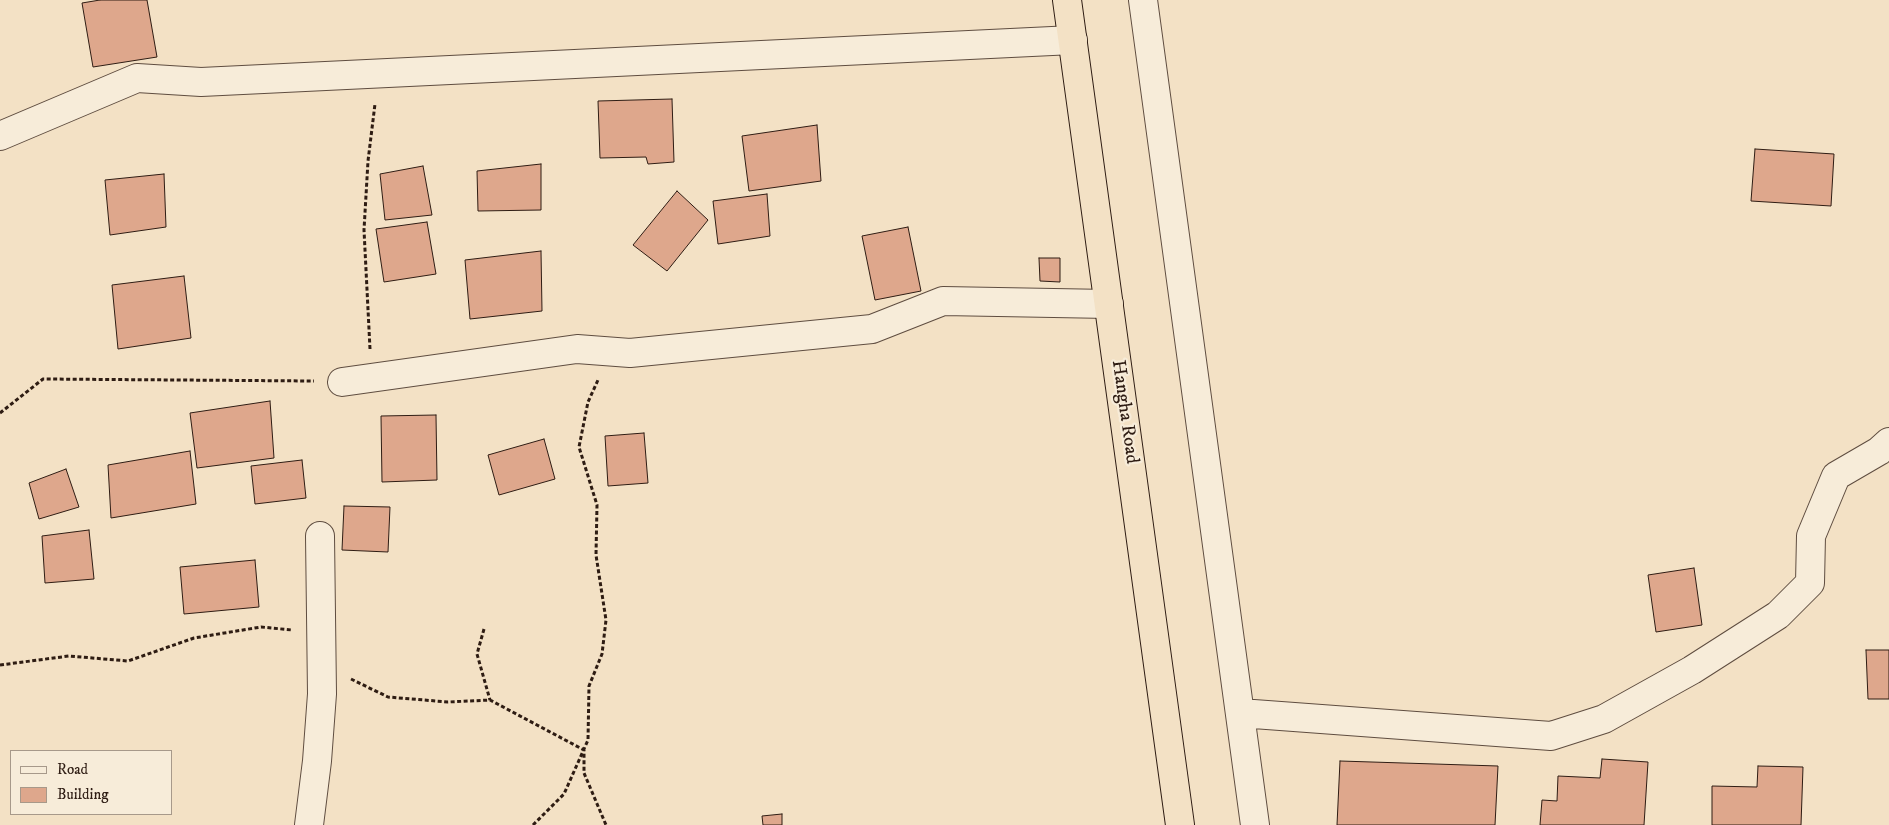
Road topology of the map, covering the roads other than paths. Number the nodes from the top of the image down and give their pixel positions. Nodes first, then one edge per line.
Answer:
1 (1067, 0) edge
2 (1143, 0) edge
3 (1073, 40) junction
4 (0, 136) edge
5 (1109, 304) junction
6 (342, 382) road end
7 (1889, 442) edge
8 (1889, 467) edge
9 (1844, 471) junction
10 (320, 536) dead end
11 (1240, 713) junction
12 (309, 825) edge
13 (1180, 825) edge
14 (1255, 825) edge

1 - 3 highway, Hangha Road
2 - 11 street
3 - 4 street
3 - 5 highway, Hangha Road
5 - 6 street
5 - 13 highway, Hangha Road
7 - 9 street
8 - 9 street
9 - 11 street
10 - 12 street
11 - 14 street

